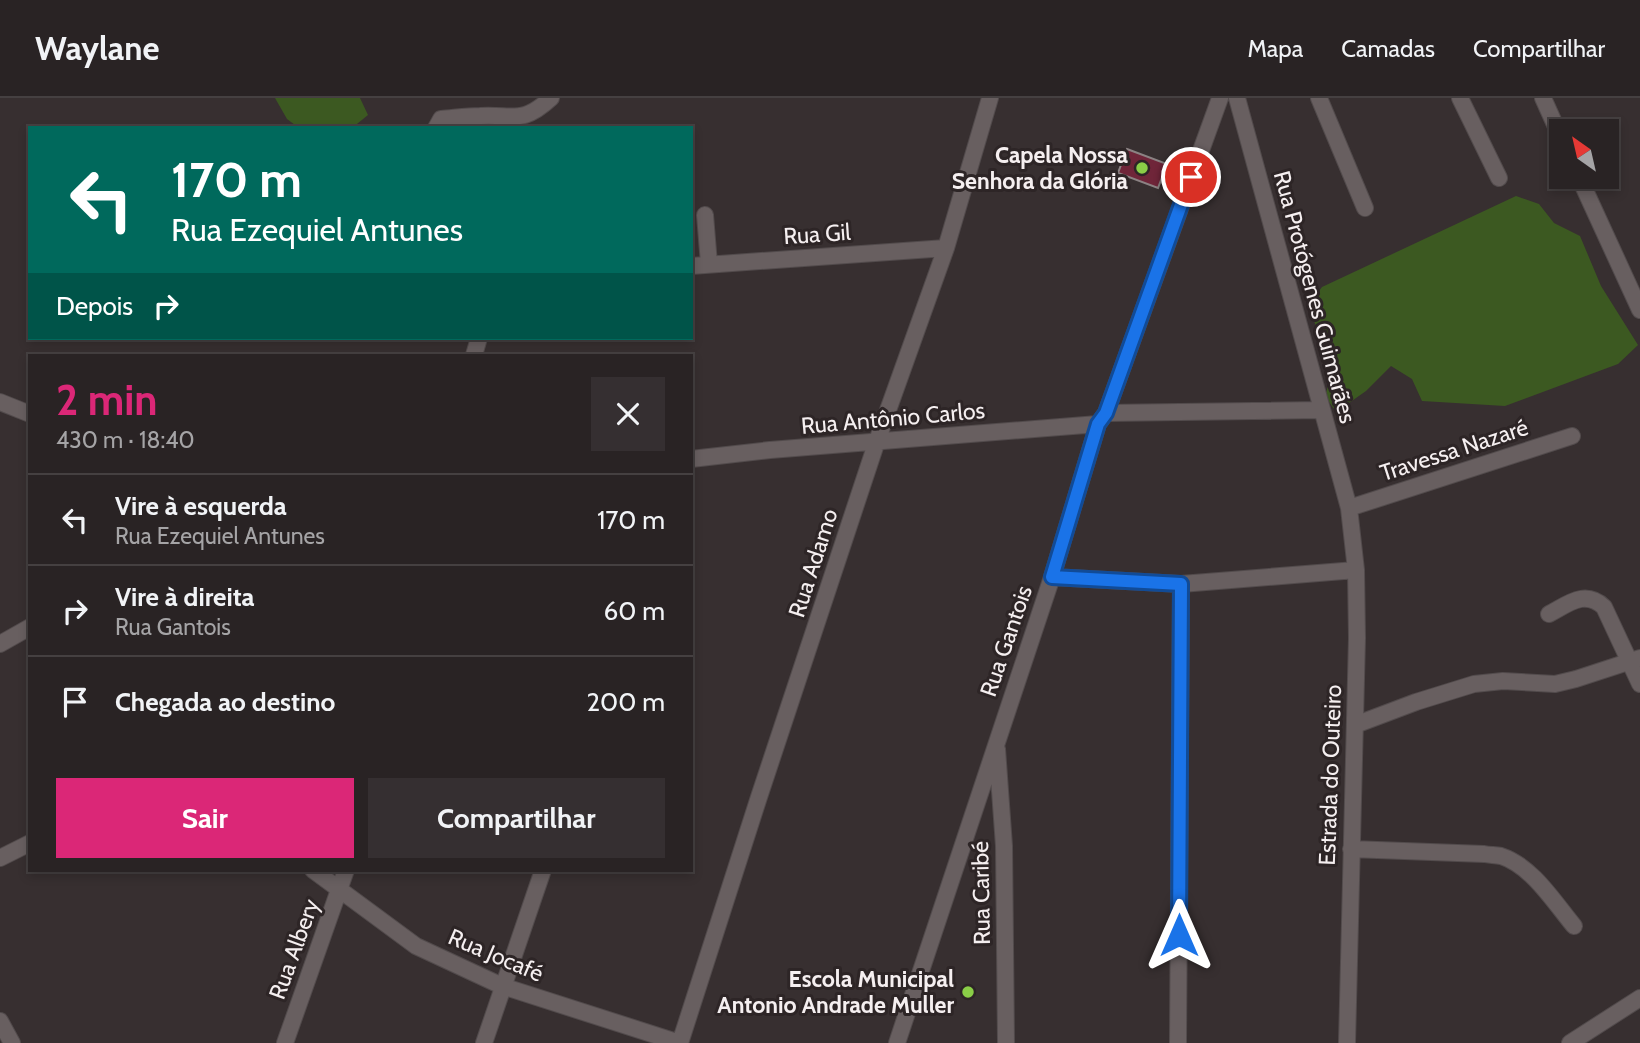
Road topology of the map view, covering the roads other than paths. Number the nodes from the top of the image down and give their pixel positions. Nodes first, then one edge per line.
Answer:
1 (551, 98) edge
2 (990, 98) edge
3 (1220, 98) edge
4 (1237, 98) edge
5 (1319, 98) edge
6 (1460, 98) edge
7 (1543, 98) edge
8 (1552, 119) edge
9 (438, 126) edge
10 (1499, 178) dead end
11 (1585, 189) edge
12 (1365, 208) dead end
13 (705, 215) dead end
14 (946, 248) junction
15 (709, 264) junction
16 (693, 266) edge
17 (1640, 310) edge
18 (0, 402) edge
19 (1322, 410) junction
20 (28, 413) edge
21 (1102, 419) junction
22 (1572, 436) dead end
23 (877, 441) junction
24 (693, 459) edge
25 (1349, 508) junction
26 (1356, 570) junction
27 (1052, 577) junction
28 (1181, 584) junction
29 (1549, 614) dead end
30 (28, 628) edge
31 (0, 643) edge
32 (1635, 659) edge
33 (1640, 684) edge
34 (1355, 724) junction
35 (996, 743) junction
36 (28, 844) edge
37 (1351, 849) junction
38 (0, 858) edge
39 (316, 872) edge
40 (345, 872) edge
41 (542, 872) edge
42 (339, 889) junction
43 (1574, 926) dead end
44 (502, 986) junction
45 (1640, 998) edge
46 (0, 1021) edge
47 (12, 1043) edge
48 (285, 1043) edge
49 (484, 1043) edge
50 (680, 1043) edge
51 (897, 1043) edge
52 (1006, 1043) edge
53 (1178, 1043) edge
54 (1347, 1043) edge
55 (1570, 1043) edge

1 - 9 street
2 - 14 street, Rua Adamo
3 - 21 street, Rua Gantois
4 - 19 street, Rua Protógenes Guimarães
5 - 12 street
6 - 10 street
7 - 8 street
11 - 17 street
13 - 15 street
14 - 15 street, Rua Gil
14 - 23 street, Rua Adamo
15 - 16 street, Rua Gil
18 - 20 street
19 - 21 street, Rua Antônio Carlos
19 - 25 street, Rua Protógenes Guimarães
21 - 23 street, Rua Antônio Carlos
21 - 27 street, Rua Gantois
22 - 25 street, Travessa Nazaré
23 - 24 street, Rua Antônio Carlos
23 - 50 street, Rua Adamo
25 - 26 street, Estrada do Outeiro
26 - 28 street
26 - 34 street, Estrada do Outeiro
27 - 28 street
27 - 35 street, Rua Gantois
28 - 53 street
29 - 32 street
30 - 31 street
32 - 33 street
32 - 34 street
34 - 37 street, Estrada do Outeiro
35 - 51 street, Rua Gantois
35 - 52 street, Rua Caribé
36 - 38 street
37 - 43 street
37 - 54 street, Estrada do Outeiro
39 - 42 street, Rua Jocafé
40 - 42 street, Rua Albery
41 - 44 street
42 - 44 street, Rua Jocafé
42 - 48 street, Rua Albery
44 - 49 street
44 - 50 street, Rua Jocafé
45 - 55 street
46 - 47 street

